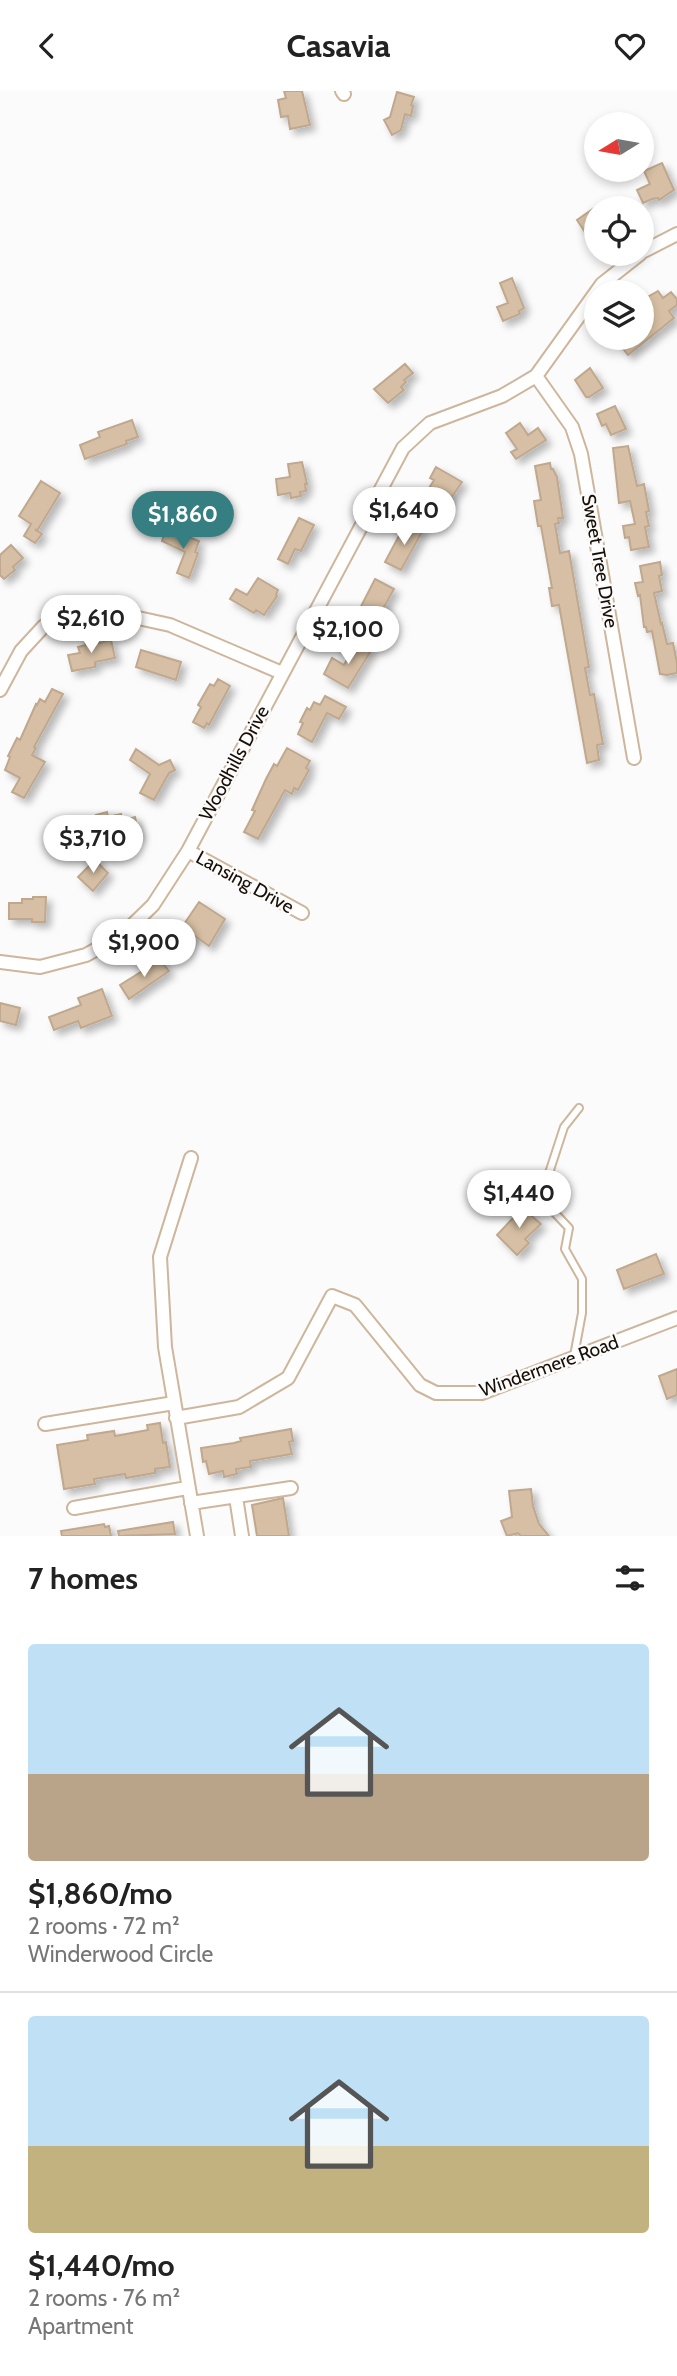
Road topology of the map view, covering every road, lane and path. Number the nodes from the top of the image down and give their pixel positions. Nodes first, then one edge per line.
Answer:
1 (677, 234) edge
2 (654, 246) edge
3 (625, 266) edge
4 (536, 376) junction
5 (282, 673) junction
6 (0, 690) edge
7 (634, 758) dead end
8 (188, 851) junction
9 (302, 913) dead end
10 (0, 963) edge
11 (579, 1108) dead end
12 (191, 1158) dead end
13 (677, 1318) edge
14 (573, 1358) junction
15 (174, 1403) junction
16 (176, 1418) junction
17 (45, 1424) dead end
18 (187, 1487) junction
19 (291, 1488) dead end
20 (236, 1497) junction
21 (191, 1503) junction
22 (74, 1508) dead end
23 (197, 1536) edge
24 (242, 1536) edge

1 - 2 street, Woodhills Drive
3 - 4 street, Woodhills Drive
4 - 5 street, Woodhills Drive
4 - 7 street, Sweet Tree Drive
5 - 6 street
5 - 8 street, Woodhills Drive
8 - 9 street, Lansing Drive
8 - 10 street, Woodhills Drive
11 - 14 lane
12 - 15 street
13 - 14 street, Windermere Road
14 - 16 street, Windermere Road
15 - 16 street
15 - 17 street
16 - 18 street
18 - 21 street
18 - 22 street
19 - 20 street
20 - 21 street
20 - 24 street
21 - 23 street

